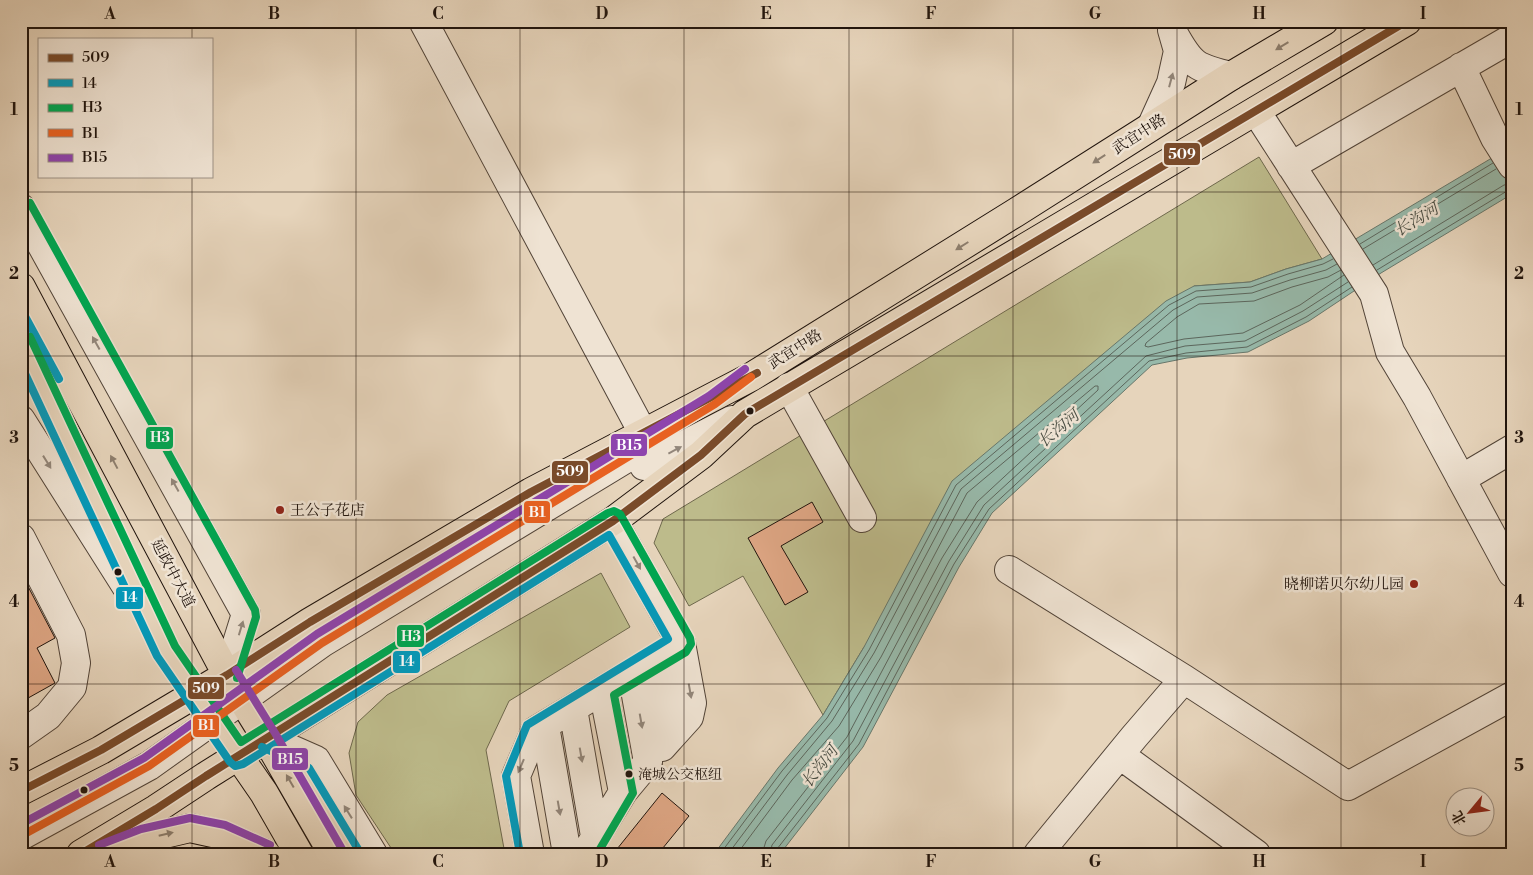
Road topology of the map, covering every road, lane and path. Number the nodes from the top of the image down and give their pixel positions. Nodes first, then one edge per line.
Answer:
1 (422, 21) edge
2 (1324, 21) edge
3 (1407, 21) edge
4 (1169, 26) edge
5 (1512, 38) edge
6 (1461, 67) junction
7 (1231, 76) junction
8 (1256, 112) junction
9 (1152, 125) junction
10 (1512, 165) edge
11 (1291, 166) junction
12 (21, 208) edge
13 (21, 287) edge
14 (21, 340) edge
15 (751, 377) junction
16 (789, 387) junction
17 (745, 414) junction
18 (21, 420) edge
19 (643, 433) junction
20 (1512, 449) edge
21 (1461, 479) junction
22 (862, 518) dead end
23 (613, 521) junction
24 (21, 538) edge
25 (1009, 570) dead end
26 (1512, 573) edge
27 (682, 643) junction
28 (166, 651) junction
29 (656, 658) junction
30 (632, 673) junction
31 (227, 675) junction
32 (1184, 680) junction
33 (603, 690) junction
34 (196, 694) junction
35 (1512, 696) edge
36 (245, 705) junction
37 (573, 709) junction
38 (217, 725) junction
39 (545, 726) junction
40 (21, 735) edge
41 (266, 738) junction
42 (670, 738) junction
43 (1120, 755) junction
44 (238, 756) junction
45 (648, 762) junction
46 (21, 791) edge
47 (623, 792) junction
48 (21, 836) edge
49 (590, 845) edge
50 (243, 847) edge
51 (21, 848) edge
52 (81, 854) edge
53 (103, 854) edge
54 (266, 854) edge
55 (299, 854) edge
56 (333, 854) edge
57 (373, 854) edge
58 (530, 854) edge
59 (567, 854) edge
60 (1038, 854) edge
61 (1256, 854) edge

1 - 19 street
2 -> 7 main road, 武宜中路
3 - 8 main road, 武宜中路
4 - 7 street
9 -> 4 street
5 - 6 street
6 - 10 street
6 - 11 street
7 - 9 main road, 武宜中路
8 - 11 street
8 - 16 main road, 武宜中路
9 -> 15 main road, 武宜中路
11 - 21 street
31 -> 12 street
31 -> 13 main road, 延政中大道
14 - 28 main road
15 - 19 main road, 武宜中路
15 - 36 street
16 - 17 main road, 武宜中路
16 - 22 street
17 - 23 main road, 武宜中路
36 -> 17 street
18 -> 28 street
19 - 31 main road, 武宜中路
20 - 21 street
21 - 26 street
23 -> 27 street
23 - 41 main road, 武宜中路
24 - 40 street
25 - 32 street
27 - 29 street
27 -> 42 street
28 - 34 main road
29 - 30 street
29 - 42 street
30 - 33 street
30 -> 45 street
31 - 34 main road, 武宜中路
31 - 36 main road, 延政中大道
32 - 35 street
32 - 43 street
33 - 37 street
33 - 47 street
34 - 38 main road
34 - 46 main road, 武宜中路
36 - 38 street
36 - 41 main road, 延政中大道
37 - 39 street
37 -> 49 street
38 - 44 main road
38 - 48 street
38 - 51 street
39 -> 58 street
39 -> 59 street
41 - 44 main road, 武宜中路
56 -> 41 main road, 延政中大道
57 -> 41 street
42 - 45 street
43 - 60 street
43 - 61 street
44 - 52 main road, 武宜中路
44 - 55 main road
45 - 47 street
47 - 49 street
53 -> 50 main road
50 - 54 main road

